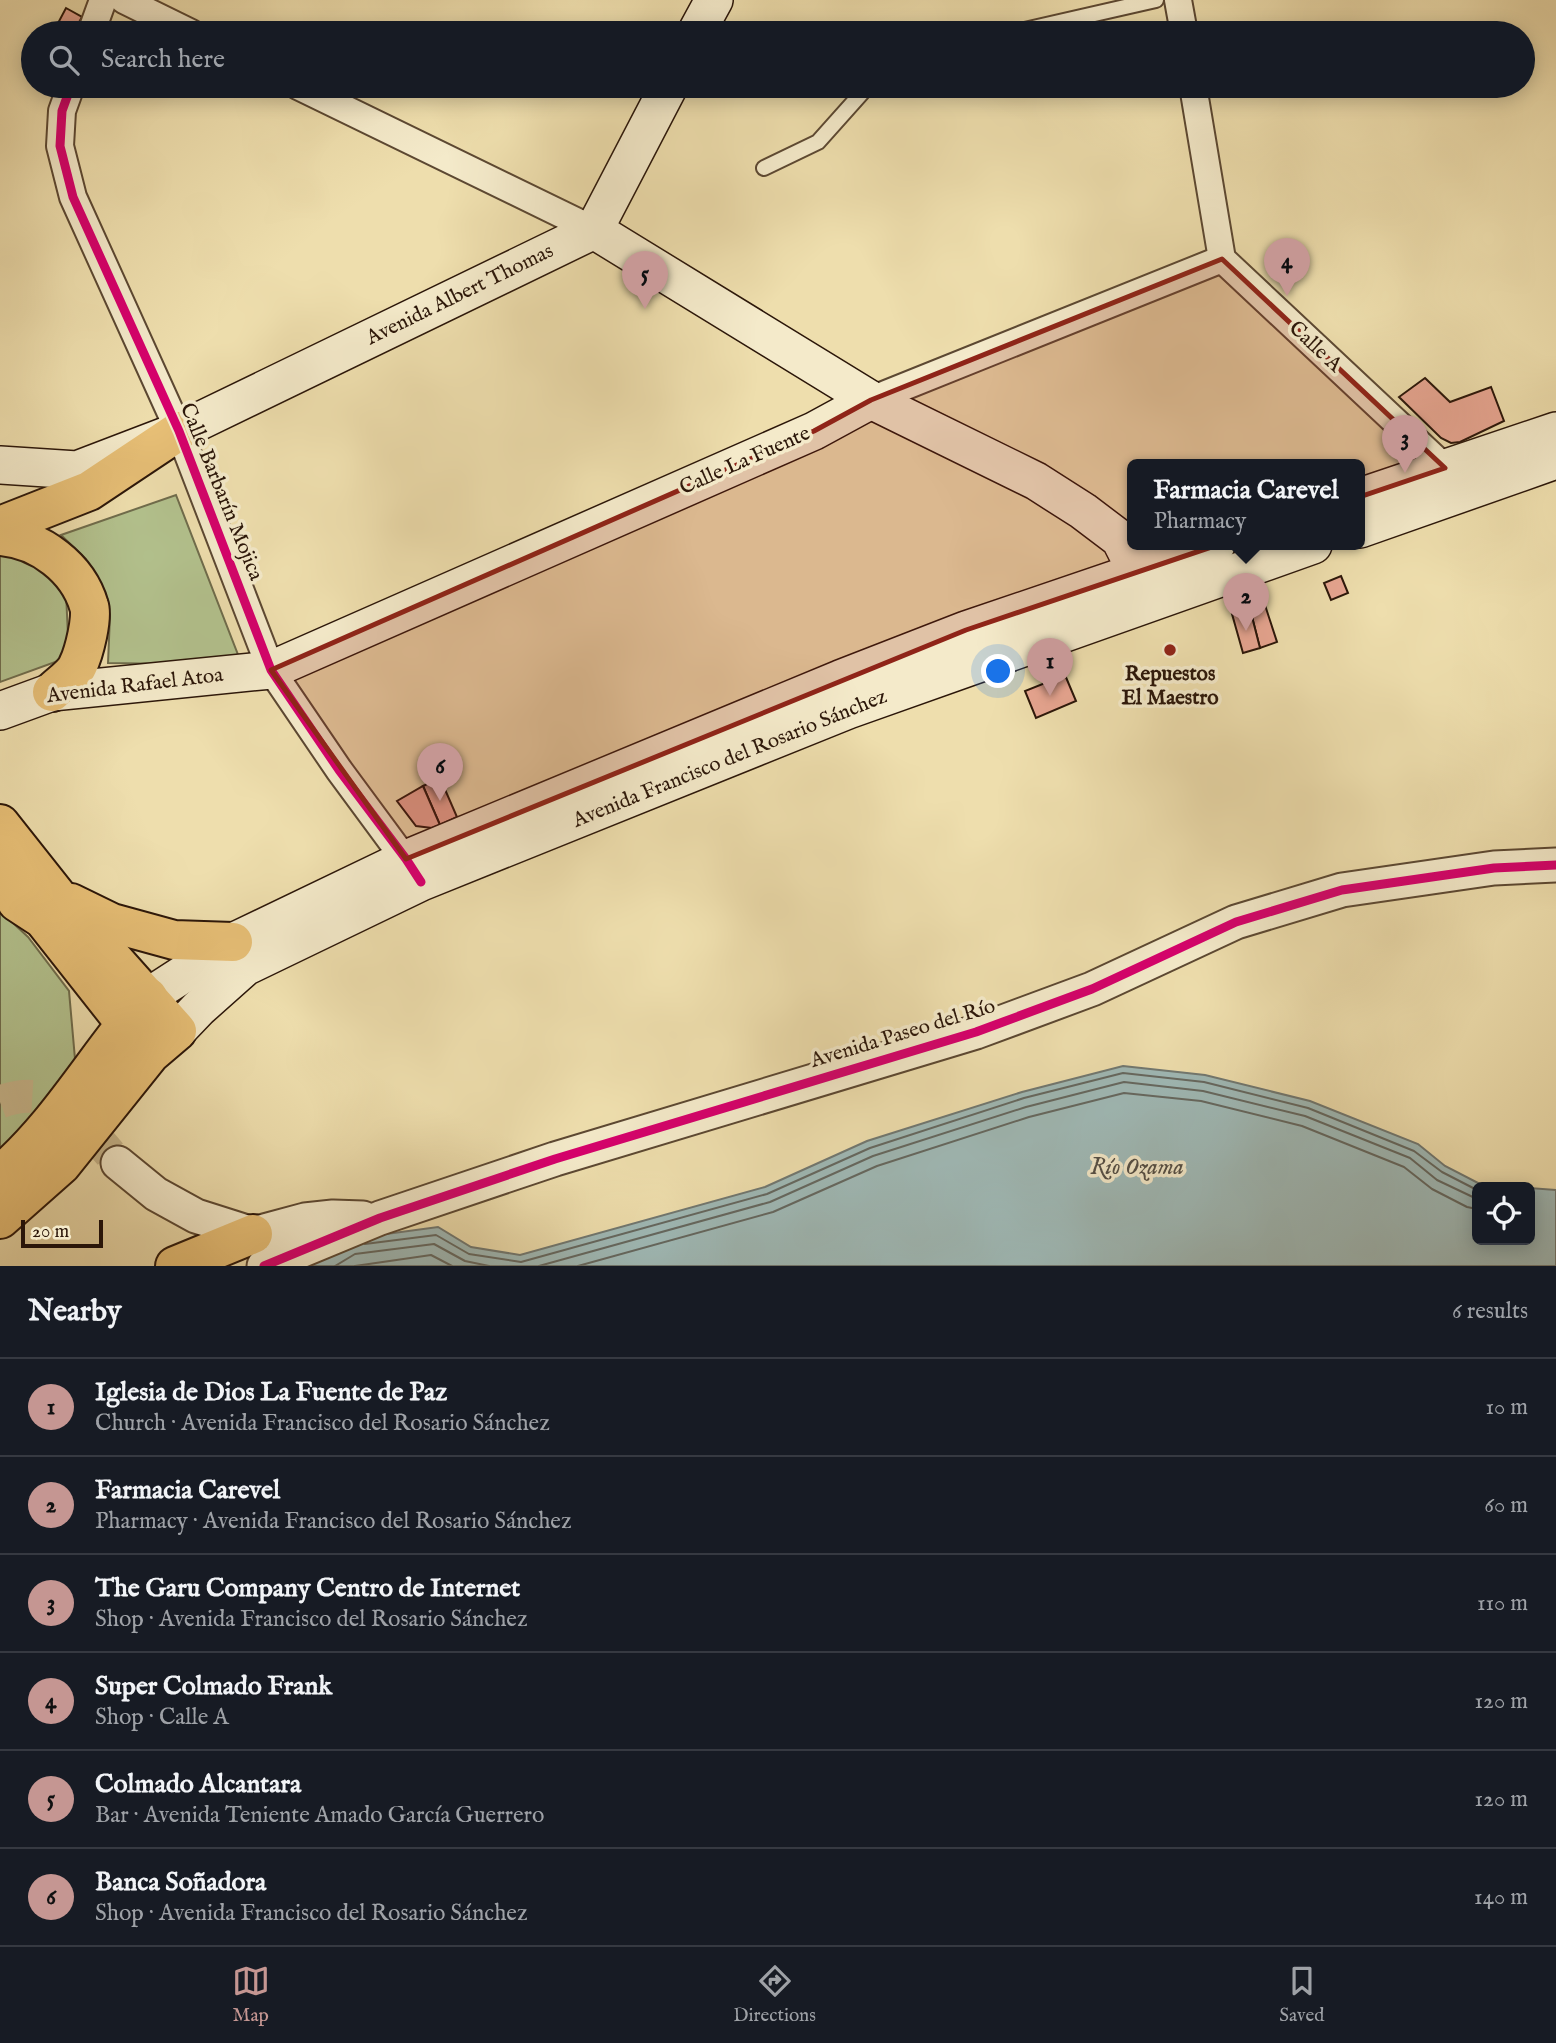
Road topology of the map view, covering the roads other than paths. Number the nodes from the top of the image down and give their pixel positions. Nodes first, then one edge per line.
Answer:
1 (103, 0) edge
2 (169, 0) edge
3 (714, 0) edge
4 (1156, 0) edge
5 (1178, 0) edge
6 (133, 5) edge
7 (95, 21) edge
8 (166, 21) edge
9 (703, 21) edge
10 (1064, 21) edge
11 (1182, 21) edge
12 (67, 98) edge
13 (323, 98) edge
14 (663, 98) edge
15 (857, 98) edge
16 (1195, 98) edge
17 (764, 168) dead end
18 (594, 230) junction
19 (1222, 259) junction
20 (871, 400) junction
21 (179, 431) junction
22 (1556, 431) edge
23 (1556, 460) edge
24 (0, 465) edge
25 (1445, 468) junction
26 (1365, 495) edge
27 (0, 526) edge
28 (1365, 527) edge
29 (0, 536) edge
30 (1208, 550) edge
31 (1293, 550) edge
32 (1145, 587) junction
33 (271, 670) junction
34 (52, 692) junction
35 (0, 711) edge
36 (0, 824) edge
37 (0, 863) edge
38 (1556, 865) edge
39 (414, 871) junction
40 (0, 892) edge
41 (50, 907) junction
42 (233, 942) junction
43 (136, 1011) junction
44 (163, 1043) junction
45 (118, 1163) tunnel mouth
46 (0, 1175) edge
47 (0, 1219) edge
48 (258, 1250) edge
49 (175, 1266) edge

1 - 7 street
2 - 6 street
3 - 9 main road
4 - 10 lane
5 - 11 street
6 - 8 street
12 - 21 street, Calle Barbarín Mojica
13 - 18 street
14 - 18 main road
15 - 17 lane
16 - 19 street
18 - 20 main road
18 - 21 main road, Avenida Albert Thomas
19 - 20 street, Calle La Fuente
19 - 25 street, Calle A
20 - 32 main road
20 - 33 main road, Calle La Fuente
21 - 24 main road, Avenida Albert Thomas
21 - 27 main road
21 - 33 street, Calle Barbarín Mojica
22 - 25 main road
23 - 28 main road
25 - 26 main road
29 - 34 main road
30 - 32 main road, Avenida Francisco del Rosario Sánchez
31 - 32 main road, Avenida Francisco del Rosario Sánchez
32 - 39 main road, Avenida Francisco del Rosario Sánchez
33 - 34 main road, Avenida Rafael Atoa
33 - 39 street, Calle Barbarín Mojica
34 - 35 main road, Avenida Rafael Atoa
36 - 41 main road
37 - 41 main road
38 - 48 street, Avenida Paseo del Río
39 - 42 main road, Avenida Francisco del Rosario Sánchez
39 - 44 main road, Avenida Francisco del Rosario Sánchez
40 - 41 main road
41 - 42 main road
41 - 43 main road
42 - 43 main road, Avenida Francisco del Rosario Sánchez
43 - 44 main road
43 - 46 main road
44 - 47 main road
45 - 48 street
48 - 49 main road

